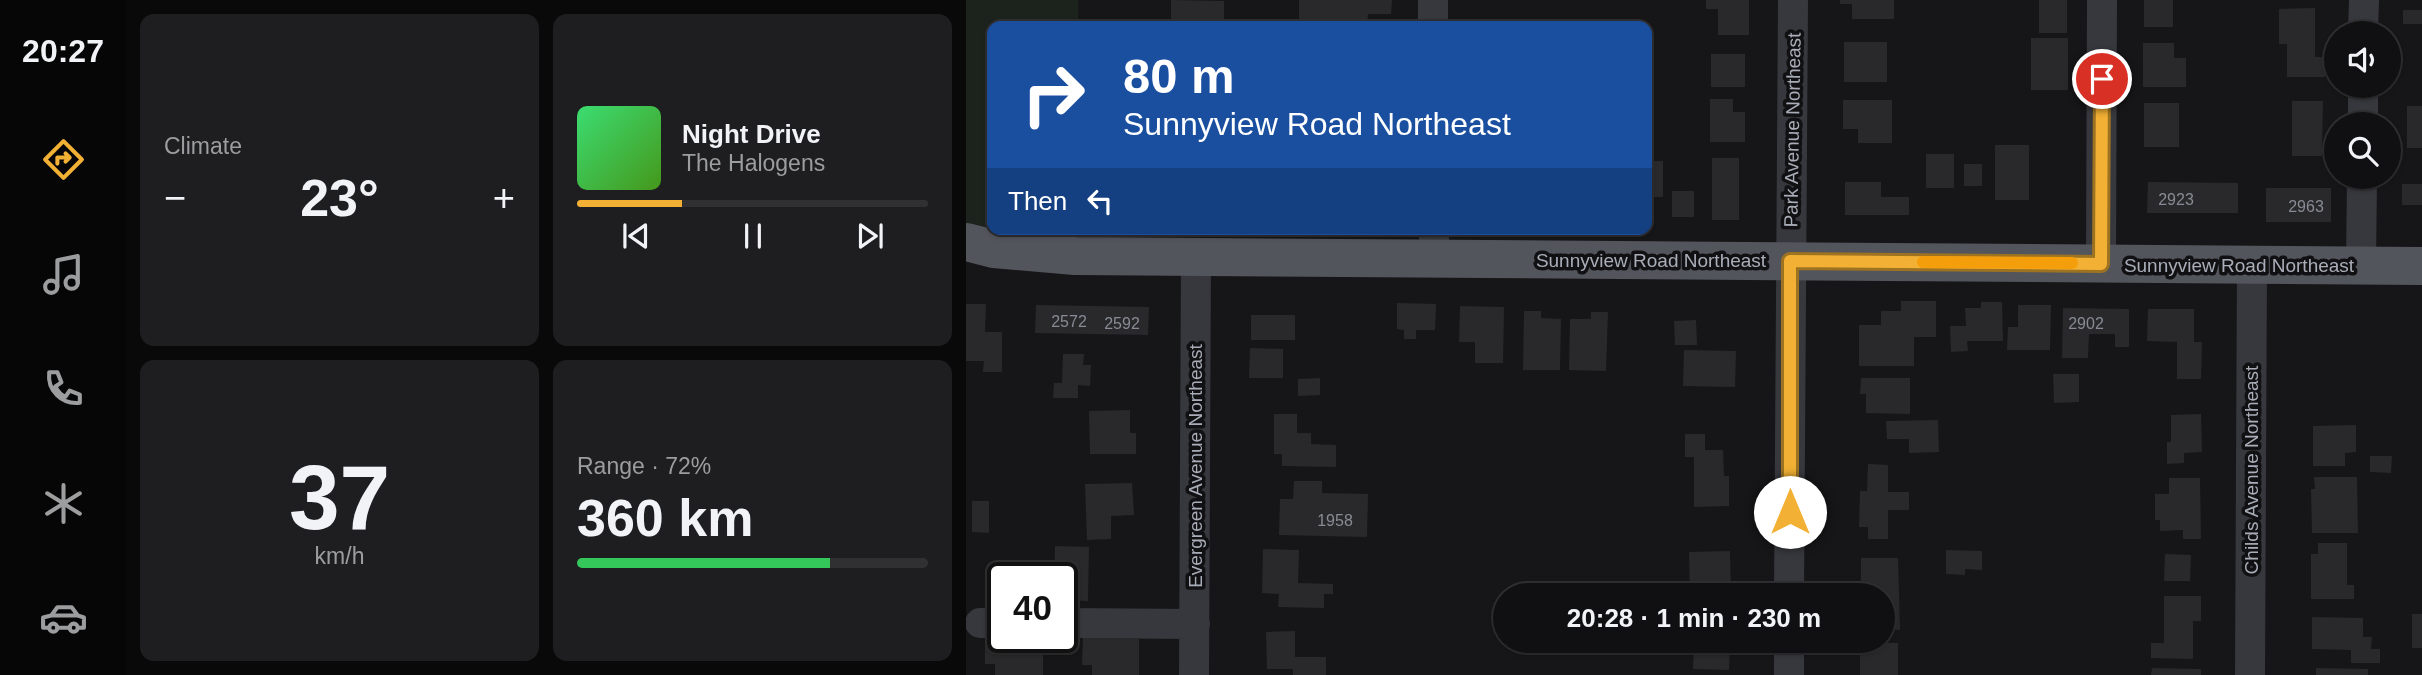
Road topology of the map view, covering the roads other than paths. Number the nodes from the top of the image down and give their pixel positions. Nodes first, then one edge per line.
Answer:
1 (1433, 0) edge
2 (1793, 0) edge
3 (2102, 0) edge
4 (2364, 0) edge
5 (1433, 21) edge
6 (2364, 21) edge
7 (2362, 189) edge
8 (966, 242) edge
9 (1434, 244) edge
10 (1196, 256) junction
11 (1790, 261) junction
12 (2101, 264) junction
13 (2252, 265) junction
14 (2361, 266) junction
15 (2422, 266) edge
16 (1789, 583) edge
17 (1078, 624) edge
18 (1195, 624) junction
19 (1789, 653) edge
20 (1194, 675) edge
21 (1789, 675) edge
22 (2250, 675) edge

1 - 5 street
2 - 11 street, Park Avenue Northeast
3 - 12 street
4 - 6 street
7 - 14 street
8 - 10 main road, Sunnyview Road Northeast
9 - 10 main road, Sunnyview Road Northeast
9 - 11 main road, Sunnyview Road Northeast
10 - 18 street, Evergreen Avenue Northeast
11 - 12 main road, Sunnyview Road Northeast
11 - 16 street, Park Avenue Northeast
12 - 13 main road, Sunnyview Road Northeast
13 - 14 main road, Sunnyview Road Northeast
13 - 22 street, Childs Avenue Northeast
14 - 15 main road, Sunnyview Road Northeast
17 - 18 street
18 - 20 street, Evergreen Avenue Northeast
19 - 21 street

